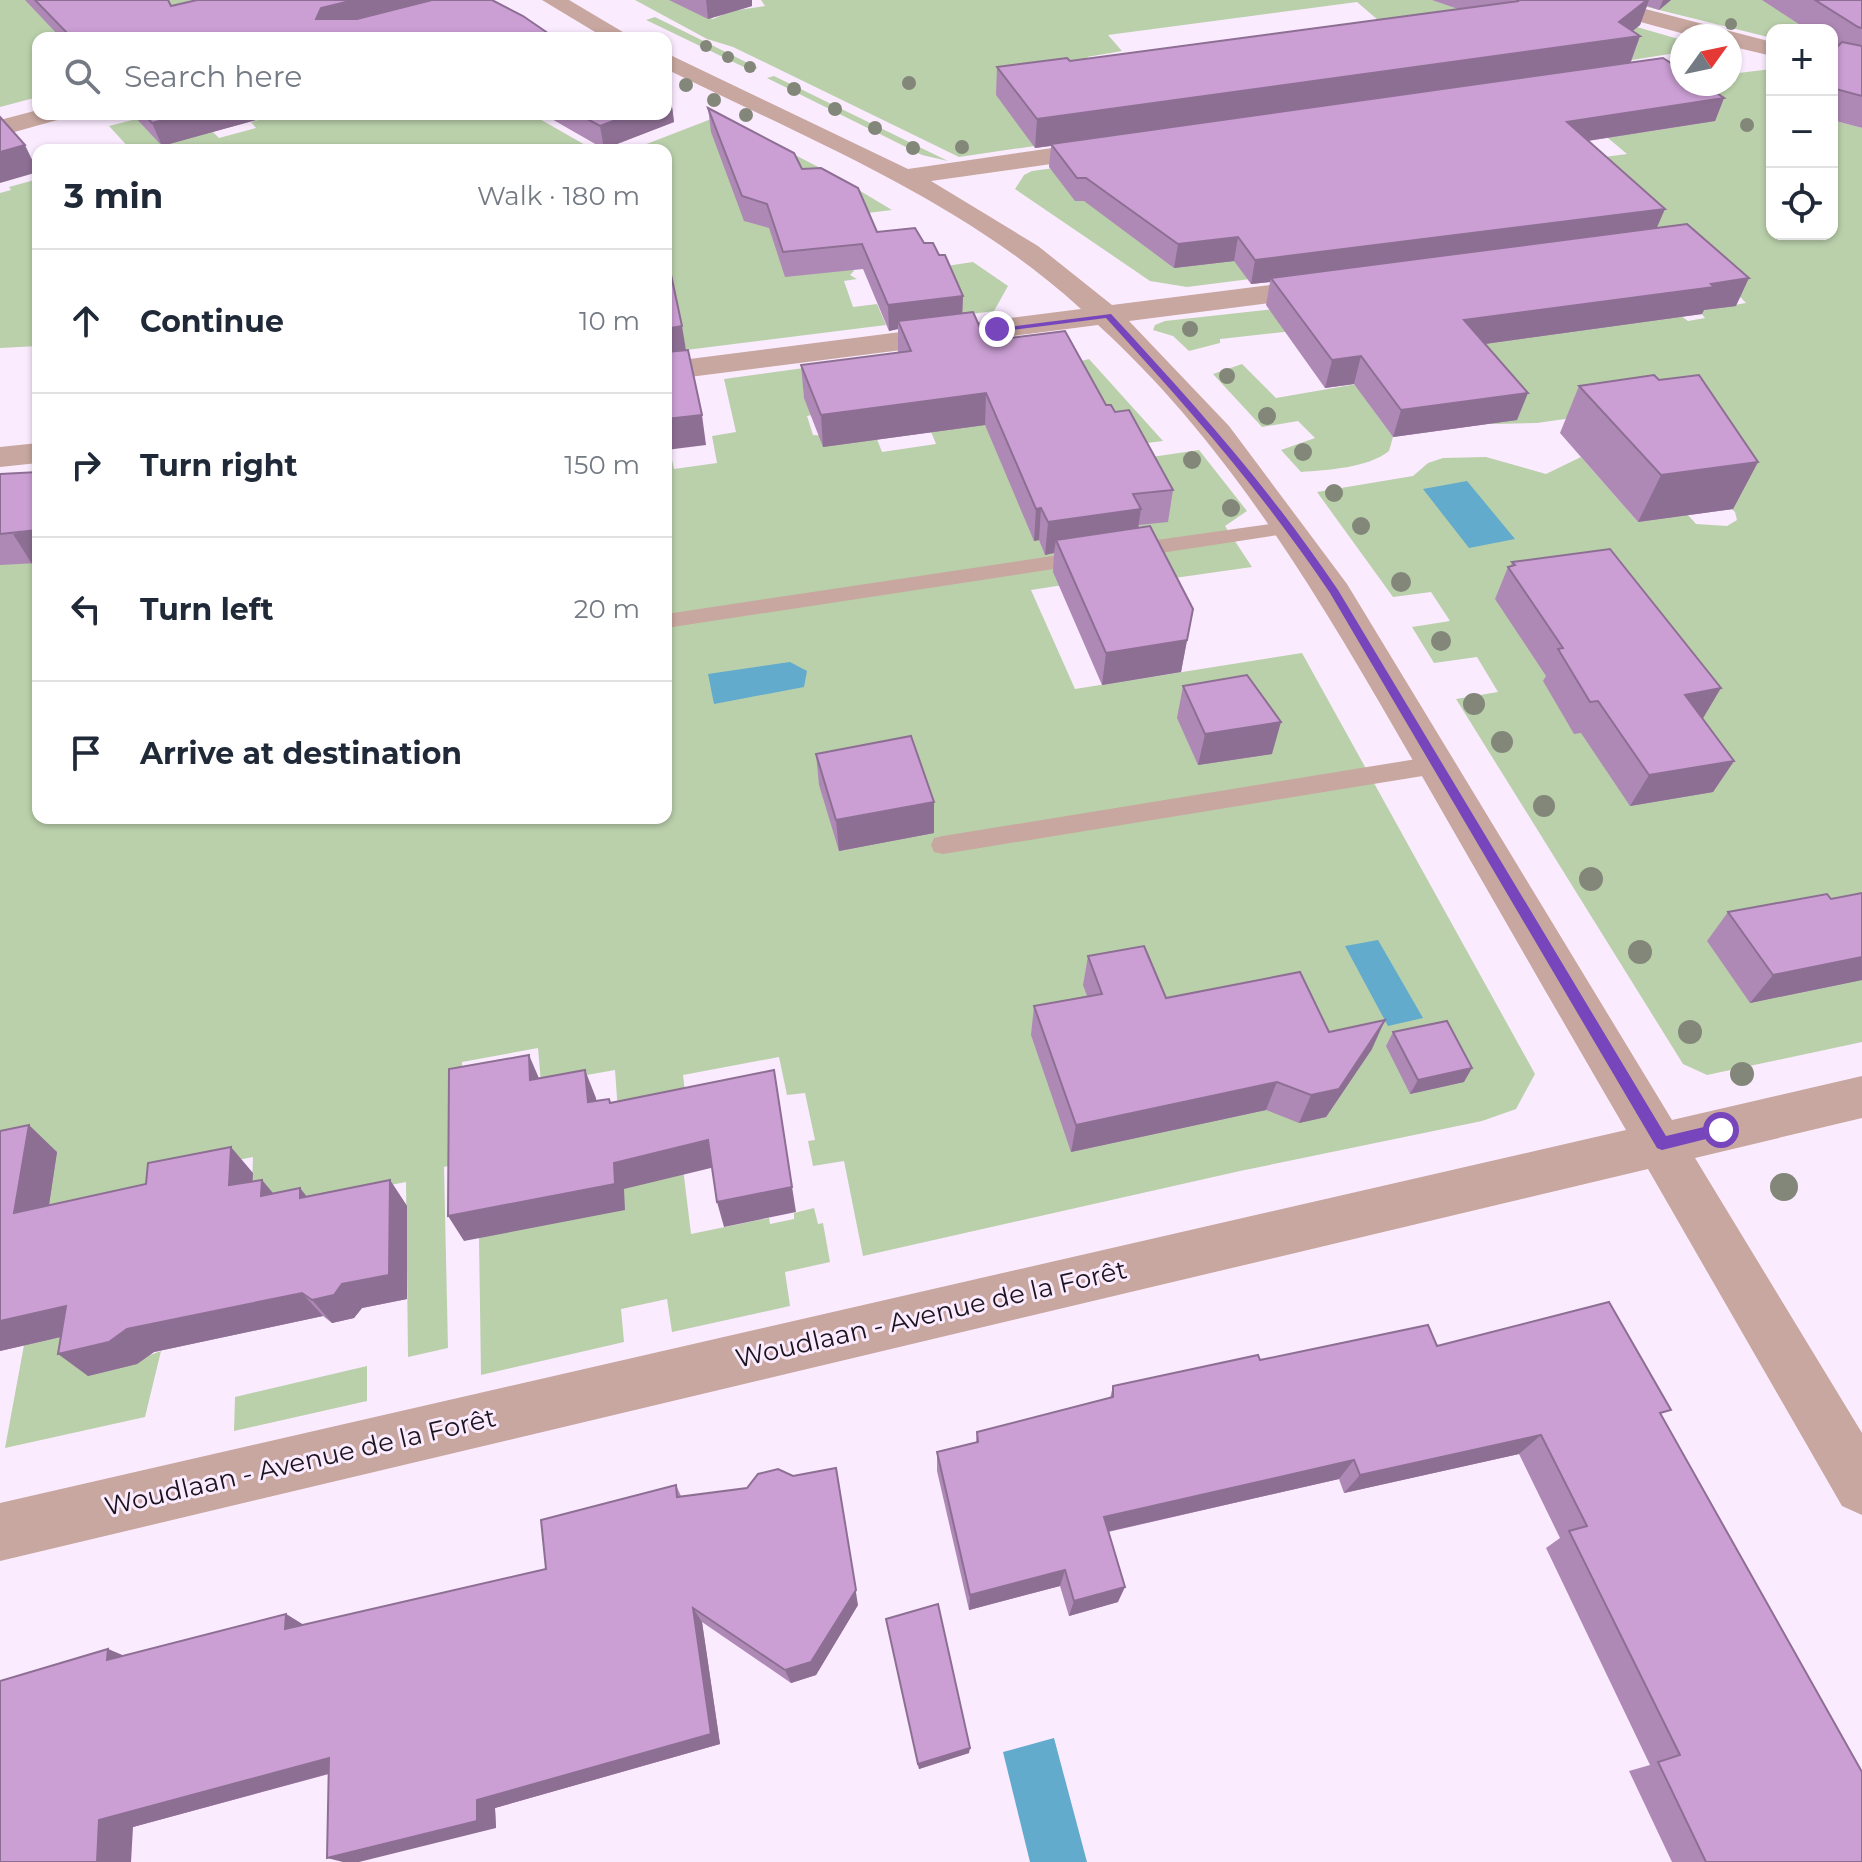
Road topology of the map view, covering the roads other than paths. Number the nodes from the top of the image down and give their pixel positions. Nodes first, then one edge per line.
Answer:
1 (553, 0) edge
2 (1586, 0) edge
3 (1674, 24) edge
4 (611, 32) edge
5 (1742, 47) edge
6 (1766, 49) edge
7 (672, 63) edge
8 (32, 119) edge
9 (0, 128) edge
10 (1138, 144) edge
11 (904, 177) junction
12 (1354, 283) edge
13 (1108, 315) junction
14 (672, 370) edge
15 (32, 454) edge
16 (0, 457) edge
17 (1291, 527) junction
18 (672, 620) edge
19 (1435, 765) junction
20 (943, 845) dead end
21 (1862, 1097) edge
22 (1662, 1143) junction
23 (1862, 1486) edge
24 (0, 1532) edge

1 - 4 street
2 - 3 street
5 - 6 street
7 - 11 street
8 - 9 street
10 - 11 street
11 - 13 street
12 - 13 street
13 - 14 street
13 - 17 street
15 - 16 street
17 - 18 lane
17 - 19 street
19 - 20 lane
19 - 22 street
21 - 22 street, Woudlaan - Avenue de la Forêt
22 - 23 street
22 - 24 street, Woudlaan - Avenue de la Forêt

